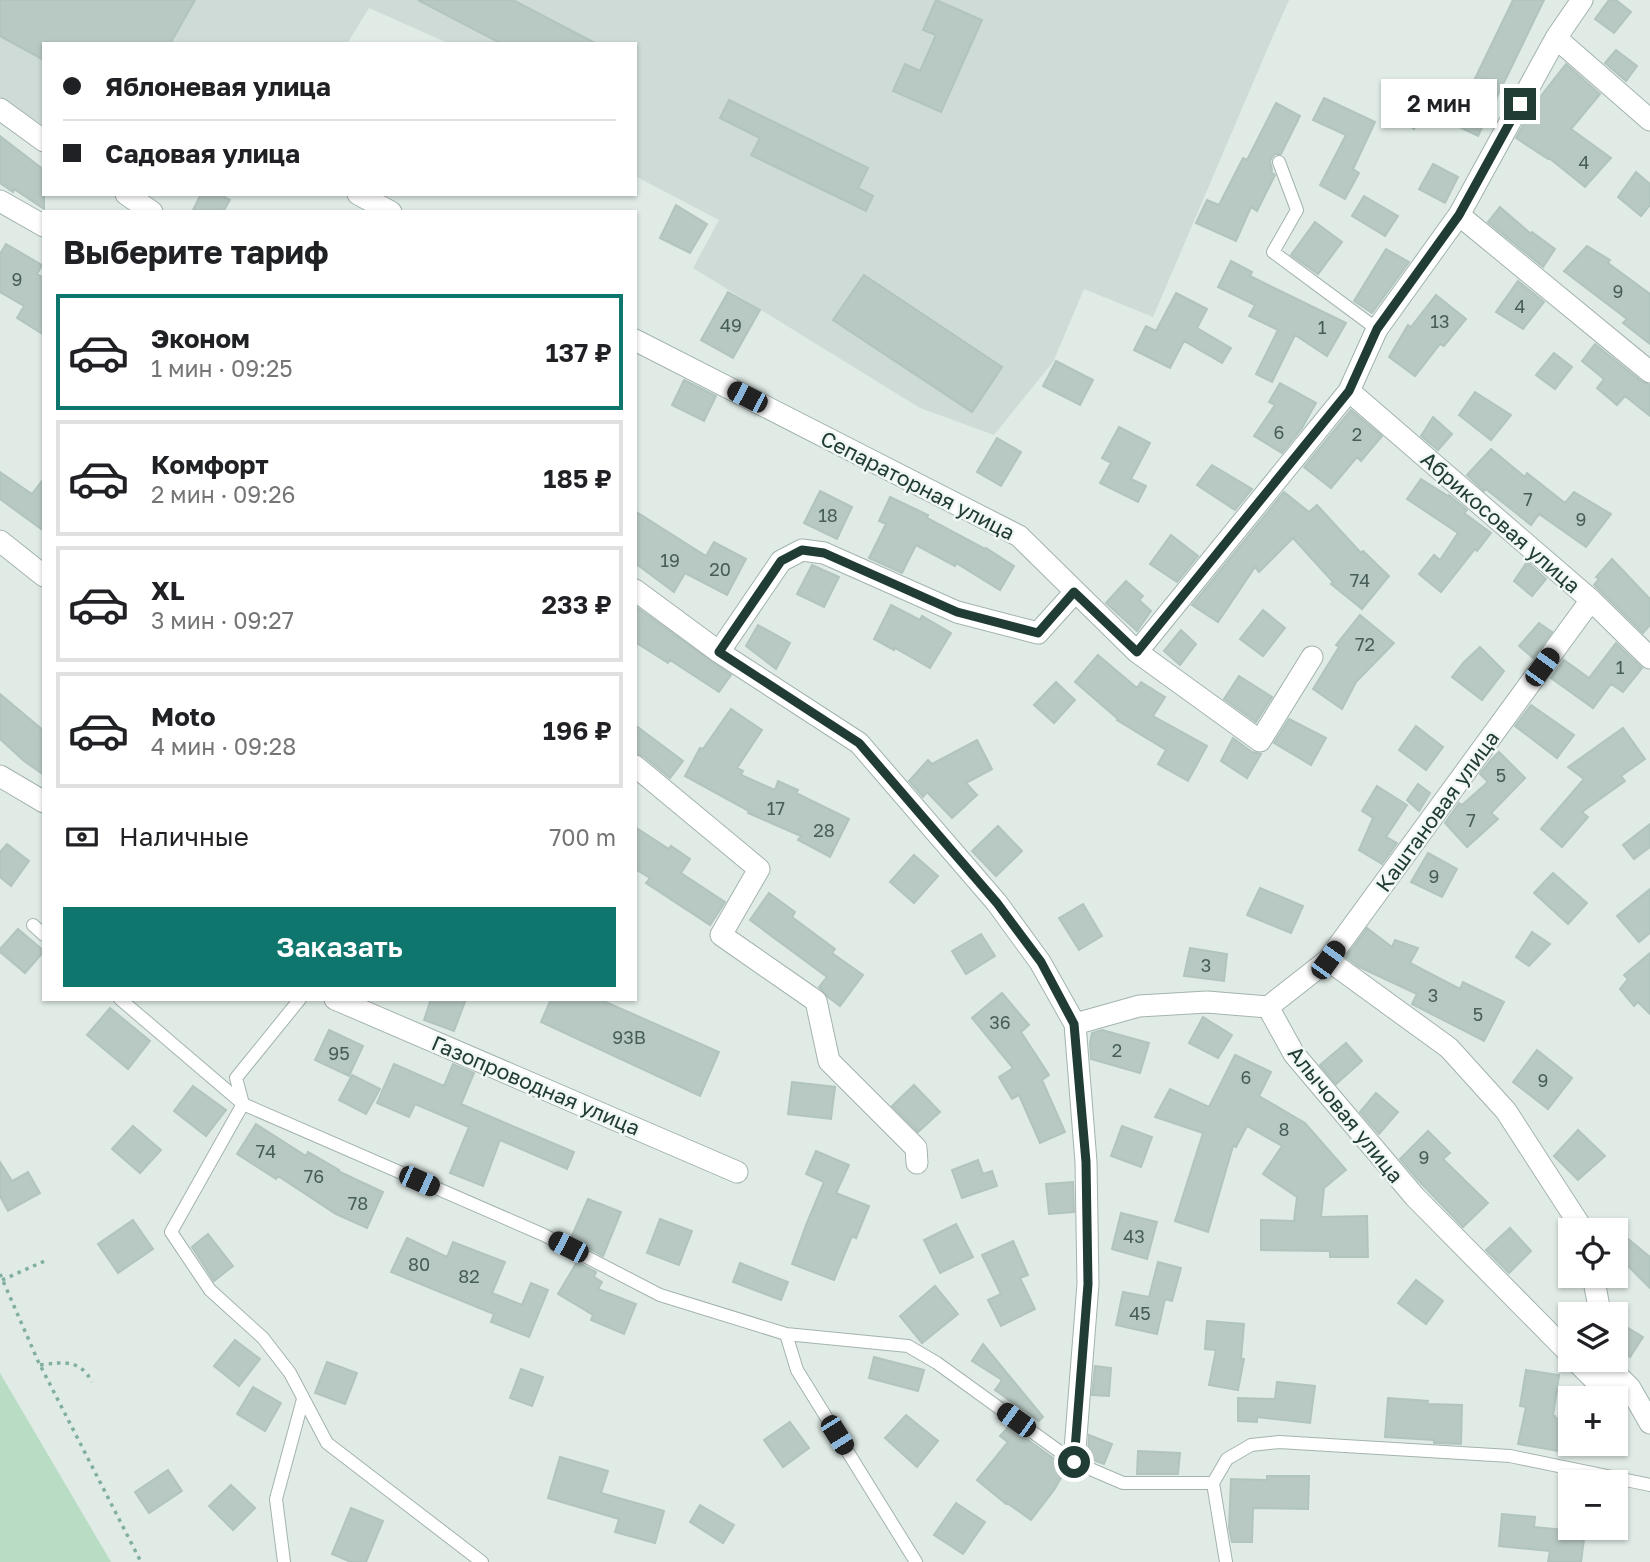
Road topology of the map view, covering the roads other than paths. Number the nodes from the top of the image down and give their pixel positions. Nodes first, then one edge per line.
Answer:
1 (1583, 0) edge
2 (1556, 38) junction
3 (0, 108) edge
4 (1650, 120) edge
5 (42, 140) edge
6 (1279, 162) dead end
7 (362, 196) edge
8 (0, 201) edge
9 (387, 210) edge
10 (1459, 215) junction
11 (42, 225) edge
12 (1377, 329) junction
13 (637, 341) edge
14 (1650, 372) edge
15 (1349, 391) junction
16 (0, 541) edge
17 (42, 574) edge
18 (637, 591) edge
19 (1074, 592) junction
20 (1591, 600) junction
21 (719, 652) junction
22 (1137, 652) junction
23 (1312, 657) dead end
24 (1650, 658) edge
25 (637, 768) edge
26 (0, 776) edge
27 (42, 801) edge
28 (33, 925) dead end
29 (42, 933) edge
30 (1328, 960) junction
31 (122, 1001) edge
32 (298, 1001) edge
33 (340, 1001) edge
34 (1268, 1007) junction
35 (1074, 1024) junction
36 (243, 1104) junction
37 (917, 1163) dead end
38 (737, 1172) dead end
39 (1575, 1218) edge
40 (786, 1335) junction
41 (1558, 1342) edge
42 (1587, 1372) edge
43 (1614, 1372) edge
44 (1601, 1386) edge
45 (303, 1399) junction
46 (1628, 1413) edge
47 (1650, 1423) edge
48 (1650, 1436) edge
49 (1074, 1462) junction
50 (1213, 1483) junction
51 (1650, 1485) edge
52 (284, 1562) edge
53 (482, 1562) edge
54 (916, 1562) edge
55 (1226, 1562) edge

1 - 2 street
2 - 4 street
2 - 10 street
3 - 5 street
6 - 12 lane
7 - 9 street
8 - 11 street
10 - 12 street
10 - 14 street
12 - 15 street
13 - 19 street, Сепараторная улица
15 - 20 street, Абрикосовая улица
15 - 22 street
16 - 17 street
18 - 21 street
19 - 21 street
19 - 22 street, Сепараторная улица
20 - 24 street, Абрикосовая улица
20 - 30 street, Каштановая улица
21 - 35 street
22 - 23 street, Сепараторная улица
25 - 37 street
26 - 27 street
28 - 29 lane
30 - 34 street, Каштановая улица
30 - 39 street
31 - 36 lane
32 - 36 lane
33 - 38 street, Газопроводная улица
34 - 35 street
34 - 41 street, Алычовая улица
35 - 49 street
36 - 40 lane
36 - 45 lane
40 - 49 lane
40 - 54 lane
42 - 44 street
43 - 47 street
45 - 52 lane
45 - 53 lane
46 - 48 street
49 - 50 lane
50 - 51 lane
50 - 55 lane

